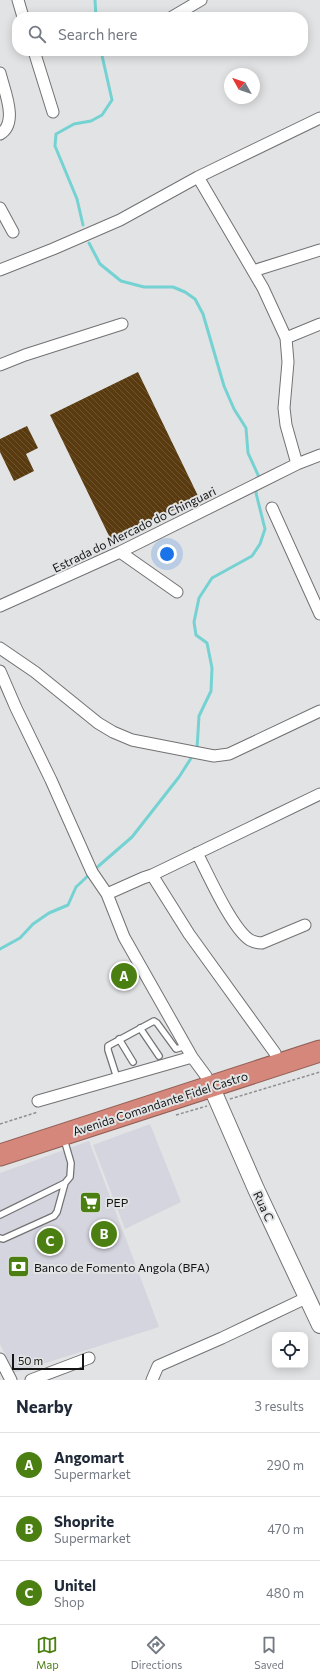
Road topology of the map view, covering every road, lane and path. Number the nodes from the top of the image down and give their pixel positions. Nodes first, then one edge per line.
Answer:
1 (18, 0) edge
2 (201, 0) edge
3 (22, 12) edge
4 (181, 12) edge
5 (36, 56) edge
6 (0, 73) edge
7 (53, 112) dead end
8 (320, 118) edge
9 (0, 134) edge
10 (198, 177) junction
11 (0, 208) edge
12 (13, 232) dead end
13 (320, 250) edge
14 (0, 270) edge
15 (253, 271) junction
16 (122, 324) dead end
17 (320, 324) edge
18 (286, 338) junction
19 (0, 365) edge
20 (320, 455) edge
21 (297, 464) junction
22 (272, 508) dead end
23 (120, 552) junction
24 (176, 592) dead end
25 (0, 606) edge
26 (320, 614) edge
27 (0, 648) edge
28 (0, 671) edge
29 (320, 712) edge
30 (320, 794) edge
31 (197, 853) junction
32 (152, 875) junction
33 (107, 894) junction
34 (305, 925) dead end
35 (140, 1028) junction
36 (119, 1039) junction
37 (320, 1039) edge
38 (186, 1046) junction
39 (320, 1051) edge
40 (276, 1053) junction
41 (159, 1056) dead end
42 (192, 1057) junction
43 (133, 1062) dead end
44 (118, 1078) junction
45 (208, 1081) junction
46 (38, 1101) dead end
47 (63, 1134) junction
48 (0, 1141) edge
49 (0, 1154) edge
50 (65, 1183) junction
51 (0, 1215) edge
52 (0, 1238) edge
53 (306, 1298) junction
54 (320, 1325) edge
55 (89, 1358) dead end
56 (0, 1359) edge
57 (11, 1380) edge
58 (31, 1380) edge
59 (152, 1380) edge

1 - 3 street
2 - 4 street
5 - 7 street
6 - 9 street
8 - 10 street
10 - 14 street
10 - 15 street
11 - 12 street
13 - 15 street
15 - 18 street
16 - 19 street
17 - 18 street
18 - 21 street
20 - 21 street, Estrada do Mercado do Chinguari
21 - 23 street, Estrada do Mercado do Chinguari
22 - 26 street
23 - 24 street
23 - 25 street, Estrada do Mercado do Chinguari
27 - 29 street
28 - 33 street
30 - 31 street
31 - 32 street
31 - 34 street
32 - 33 street
32 - 40 street
33 - 38 street
35 - 36 lane
35 - 38 lane
35 - 41 lane
36 - 43 lane
36 - 44 lane
37 - 40 highway, Avenida Comandante Fidel Castro
38 - 42 street
39 - 45 highway, Avenida Comandante Fidel Castro
40 - 45 highway, Avenida Comandante Fidel Castro
42 - 44 street
42 - 45 street
44 - 46 street
45 - 47 highway, Avenida Comandante Fidel Castro
45 - 48 highway, Avenida Comandante Fidel Castro
45 - 53 street, Rua C
47 - 49 highway, Avenida Comandante Fidel Castro
47 - 50 lane
50 - 51 lane
50 - 52 lane
53 - 54 street, Rua C
53 - 59 street
55 - 58 street
56 - 57 street

